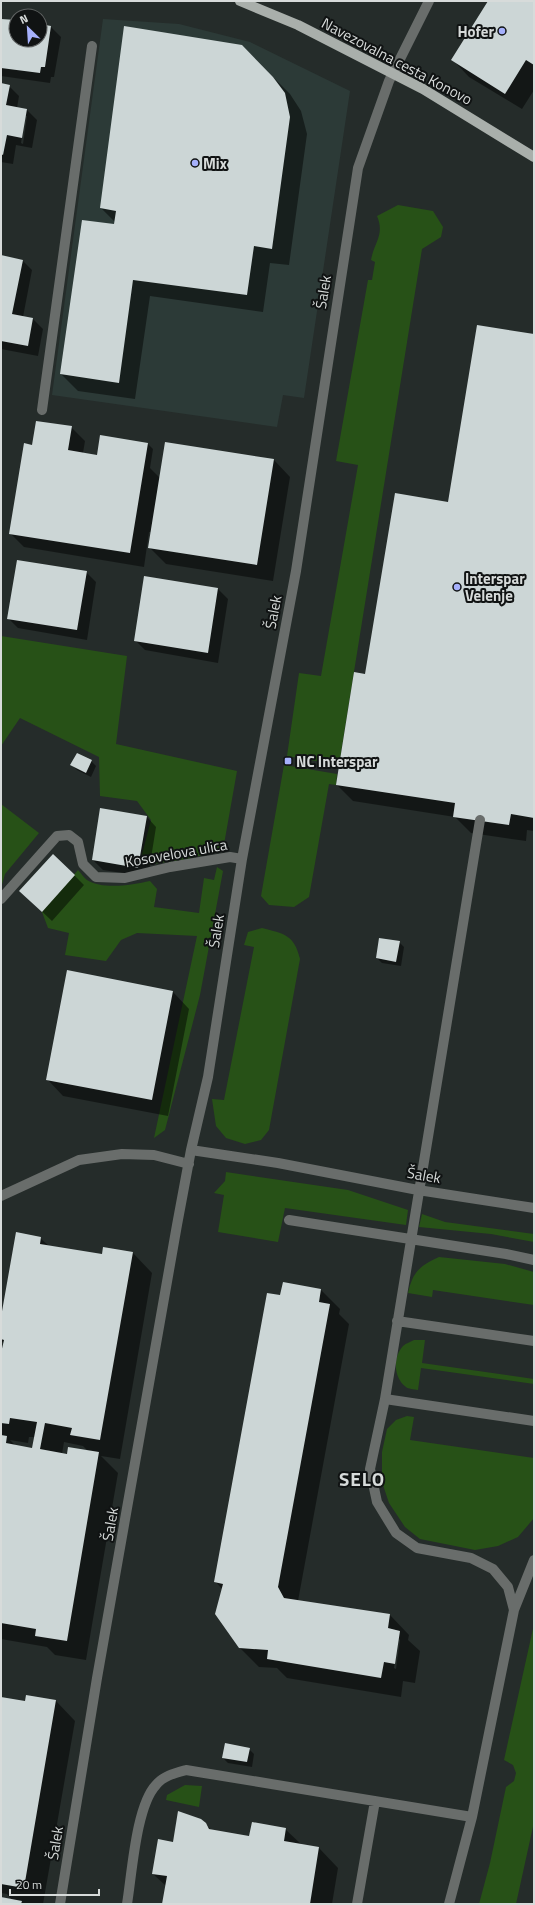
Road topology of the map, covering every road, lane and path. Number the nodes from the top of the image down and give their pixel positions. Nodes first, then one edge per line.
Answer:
1 (240, 1) edge
2 (429, 1) edge
3 (92, 46) dead end
4 (534, 157) edge
5 (42, 410) dead end
6 (480, 820) dead end
7 (242, 859) junction
8 (1, 899) edge
9 (191, 1150) junction
10 (189, 1164) junction
11 (418, 1190) junction
12 (1, 1196) edge
13 (534, 1208) edge
14 (289, 1220) dead end
15 (409, 1240) junction
16 (534, 1260) edge
17 (397, 1321) junction
18 (534, 1341) edge
19 (384, 1399) junction
20 (534, 1421) edge
21 (534, 1560) edge
22 (514, 1610) junction
23 (375, 1801) junction
24 (472, 1817) junction
25 (60, 1904) edge
26 (127, 1904) edge
27 (357, 1904) edge
28 (449, 1904) edge

1 - 4 main road, Navezovalna cesta Konovo
2 - 7 street, Šalek
3 - 5 street
6 - 11 street
7 - 8 street, Kosovelova ulica
7 - 9 street, Šalek
9 - 10 street, Šalek
9 - 11 street, Šalek
10 - 12 street
10 - 25 street, Šalek
11 - 13 street, Šalek
11 - 15 street
14 - 15 street
15 - 16 street
15 - 17 street
17 - 18 street
17 - 19 street
19 - 20 street
19 - 22 street
21 - 22 street
22 - 24 street
23 - 24 street
23 - 26 street
23 - 27 street
24 - 28 street

